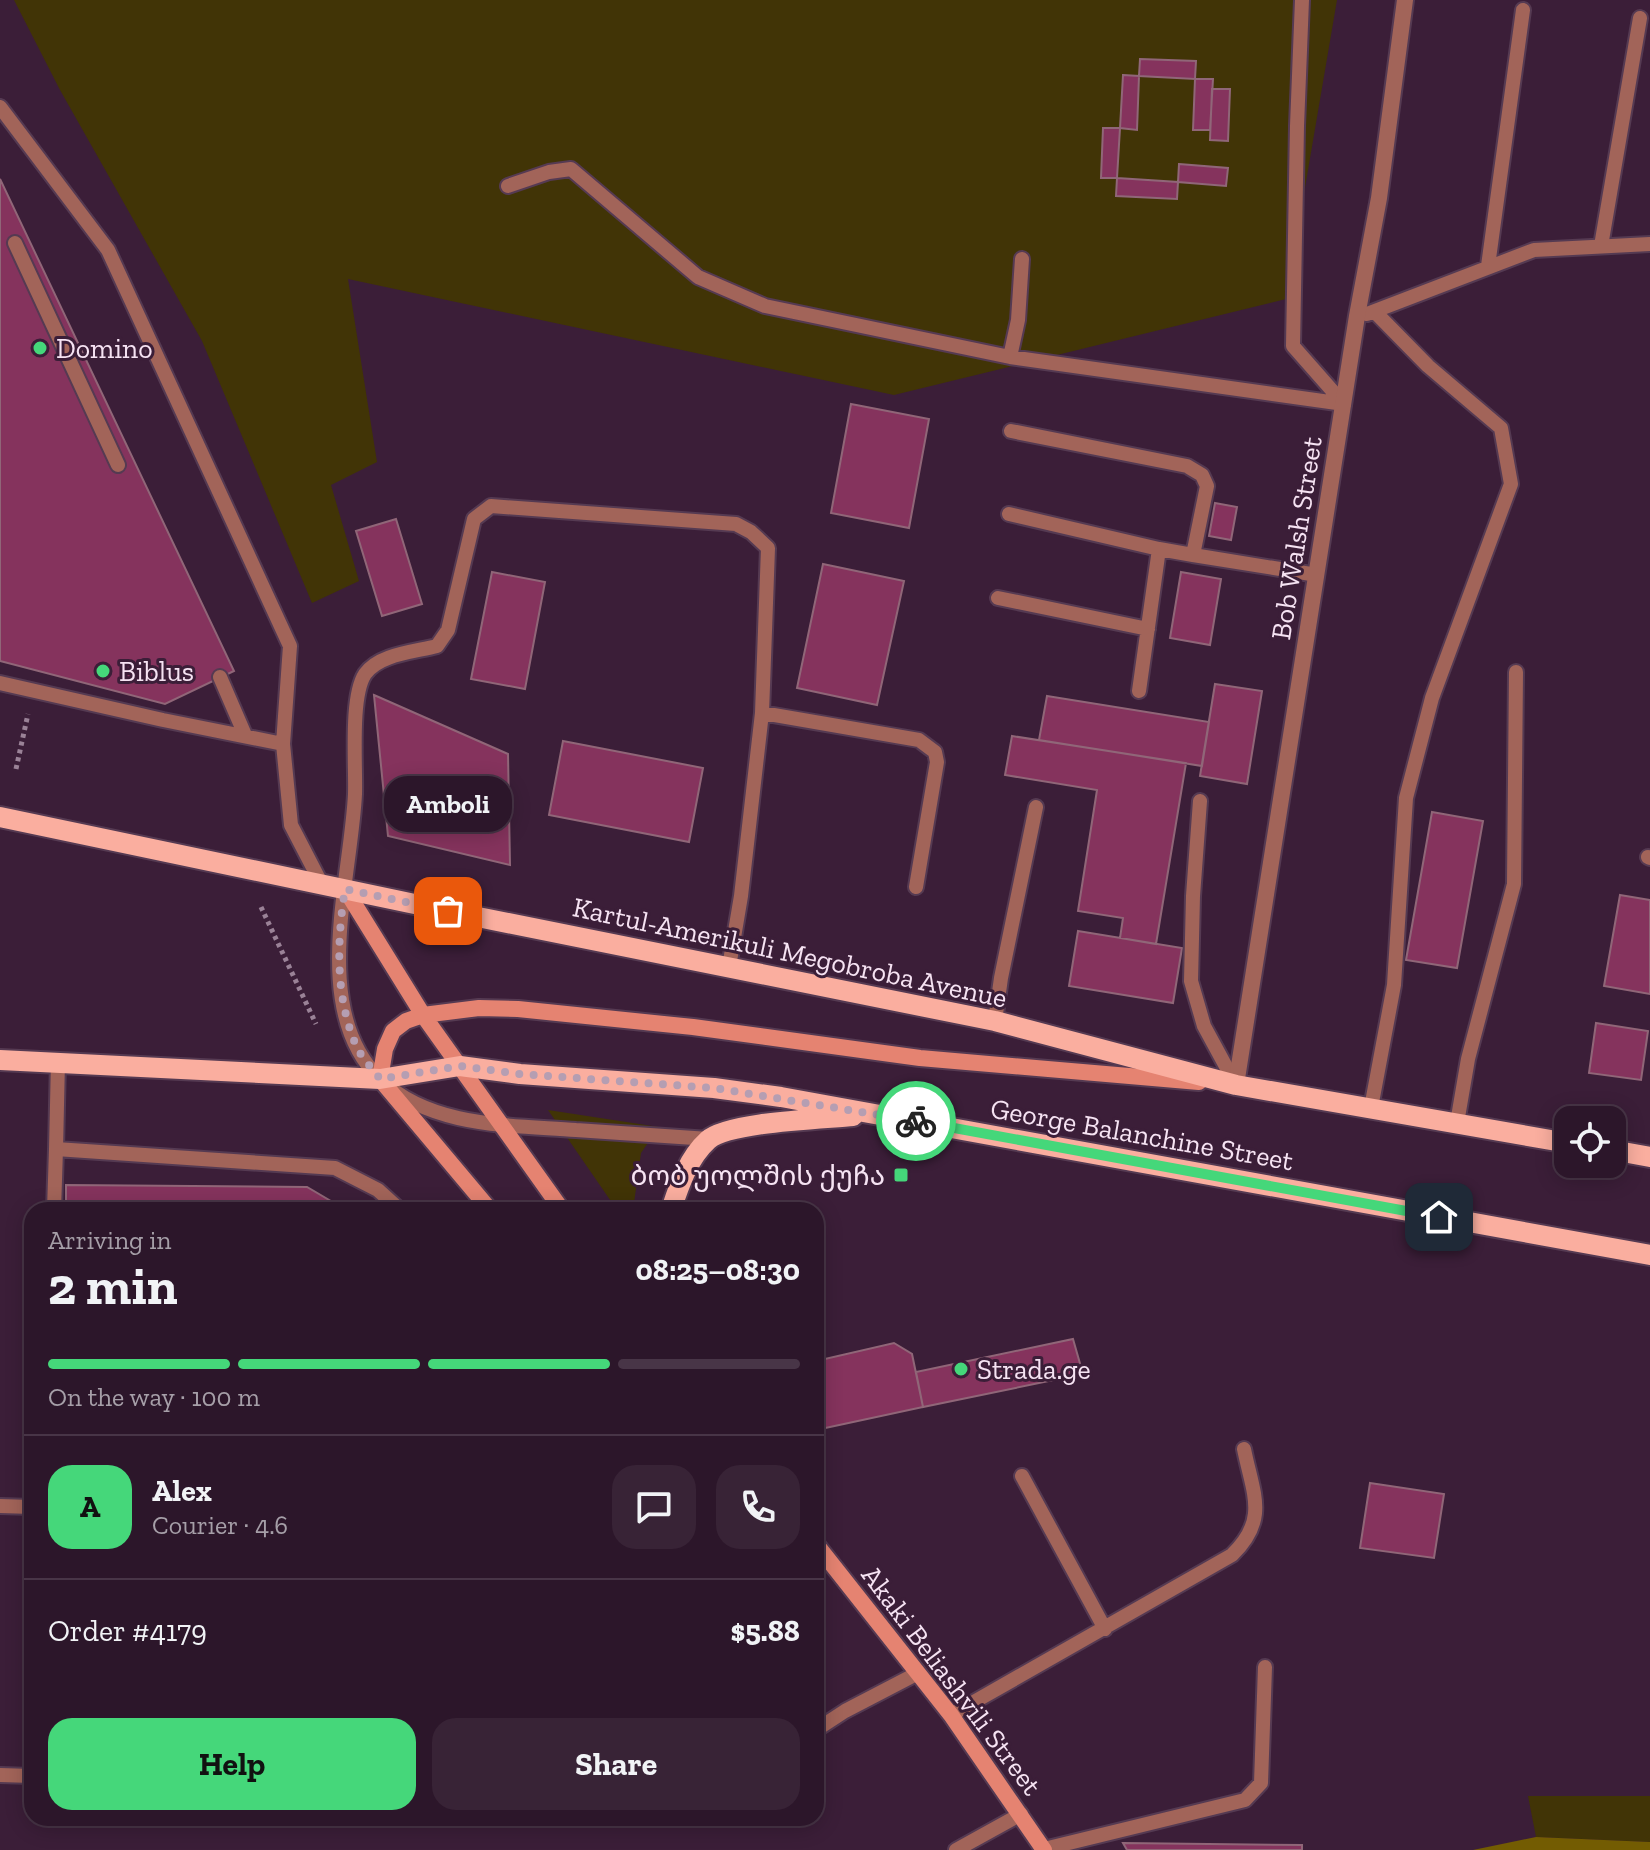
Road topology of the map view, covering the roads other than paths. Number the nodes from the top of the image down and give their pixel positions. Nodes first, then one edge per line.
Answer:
1 (1302, 0) edge
2 (1405, 0) edge
3 (1523, 10) dead end
4 (1640, 18) dead end
5 (0, 107) edge
6 (508, 186) dead end
7 (15, 243) dead end
8 (1650, 244) edge
9 (1601, 246) junction
10 (1022, 259) dead end
11 (1488, 266) junction
12 (1375, 312) junction
13 (1357, 316) junction
14 (1010, 357) junction
15 (1344, 404) junction
16 (1011, 431) dead end
17 (118, 465) dead end
18 (1009, 514) dead end
19 (1159, 549) junction
20 (1193, 555) junction
21 (1317, 575) junction
22 (998, 598) dead end
23 (1148, 629) junction
24 (1516, 672) dead end
25 (220, 677) dead end
26 (0, 683) edge
27 (1139, 691) dead end
28 (762, 713) junction
29 (245, 735) junction
30 (283, 744) junction
31 (1200, 801) dead end
32 (1036, 807) dead end
33 (0, 817) edge
34 (321, 883) junction
35 (916, 887) dead end
36 (345, 889) junction
37 (729, 967) junction
38 (423, 1015) junction
39 (995, 1021) junction
40 (0, 1060) edge
41 (58, 1061) junction
42 (460, 1066) junction
43 (380, 1079) junction
44 (1236, 1085) junction
45 (1371, 1108) junction
46 (875, 1114) junction
47 (1457, 1123) junction
48 (502, 1126) junction
49 (709, 1139) junction
50 (1554, 1140) edge
51 (56, 1149) junction
52 (1626, 1153) edge
53 (1650, 1157) edge
54 (54, 1202) edge
55 (391, 1202) edge
56 (483, 1202) edge
57 (556, 1202) edge
58 (674, 1202) edge
59 (1650, 1255) edge
60 (1244, 1449) dead end
61 (1022, 1476) dead end
62 (0, 1506) edge
63 (24, 1507) edge
64 (824, 1554) edge
65 (1105, 1629) junction
66 (1265, 1667) dead end
67 (918, 1673) junction
68 (951, 1715) junction
69 (824, 1725) edge
70 (0, 1775) edge
71 (24, 1776) edge
72 (1021, 1814) junction
73 (956, 1850) edge
74 (1044, 1850) edge

1 - 15 lane
2 - 13 street, Bob Walsh Street
3 - 11 lane
4 - 9 lane
5 - 30 lane
6 - 14 lane
7 - 17 lane
8 - 9 lane
9 - 11 lane
10 - 14 lane
11 - 12 lane
12 - 13 lane
12 - 45 lane
13 - 15 street, Bob Walsh Street
14 - 15 lane
15 - 21 street, Bob Walsh Street
16 - 20 lane
18 - 19 lane
19 - 20 lane
19 - 23 lane
20 - 21 lane
21 - 44 street, Bob Walsh Street
22 - 23 lane
23 - 27 lane
24 - 47 lane
25 - 29 lane
26 - 29 lane
28 - 35 lane
28 - 36 lane
28 - 37 lane
29 - 30 lane
30 - 34 lane
31 - 44 lane
32 - 39 lane
33 - 34 main road, Kartul-Amerikuli Megobroba Avenue
34 - 36 main road, Kartul-Amerikuli Megobroba Avenue
36 - 37 main road, Kartul-Amerikuli Megobroba Avenue
36 - 38 main road
36 - 43 lane
37 - 39 main road, Kartul-Amerikuli Megobroba Avenue
38 - 42 main road
38 - 43 main road
38 - 44 main road
39 - 44 main road, Kartul-Amerikuli Megobroba Avenue
40 - 41 main road, George Balanchine Street
41 - 43 main road, George Balanchine Street
41 - 51 lane
42 - 43 main road, George Balanchine Street
42 - 46 main road, George Balanchine Street
42 - 48 main road
43 - 48 lane
43 - 56 main road
44 - 45 main road, Kartul-Amerikuli Megobroba Avenue
45 - 47 main road, Kartul-Amerikuli Megobroba Avenue
46 - 49 main road
46 - 59 main road, George Balanchine Street
47 - 50 main road, Kartul-Amerikuli Megobroba Avenue
48 - 49 lane
48 - 57 main road
49 - 58 main road
51 - 54 lane
51 - 55 lane
52 - 53 main road
60 - 65 lane
61 - 65 lane
62 - 63 lane
64 - 67 main road, Akaki Beliashvili Street
65 - 68 lane
66 - 74 lane
67 - 68 main road, Akaki Beliashvili Street
67 - 69 lane
68 - 72 main road, Akaki Beliashvili Street
70 - 71 lane
72 - 73 lane
72 - 74 main road, Akaki Beliashvili Street

